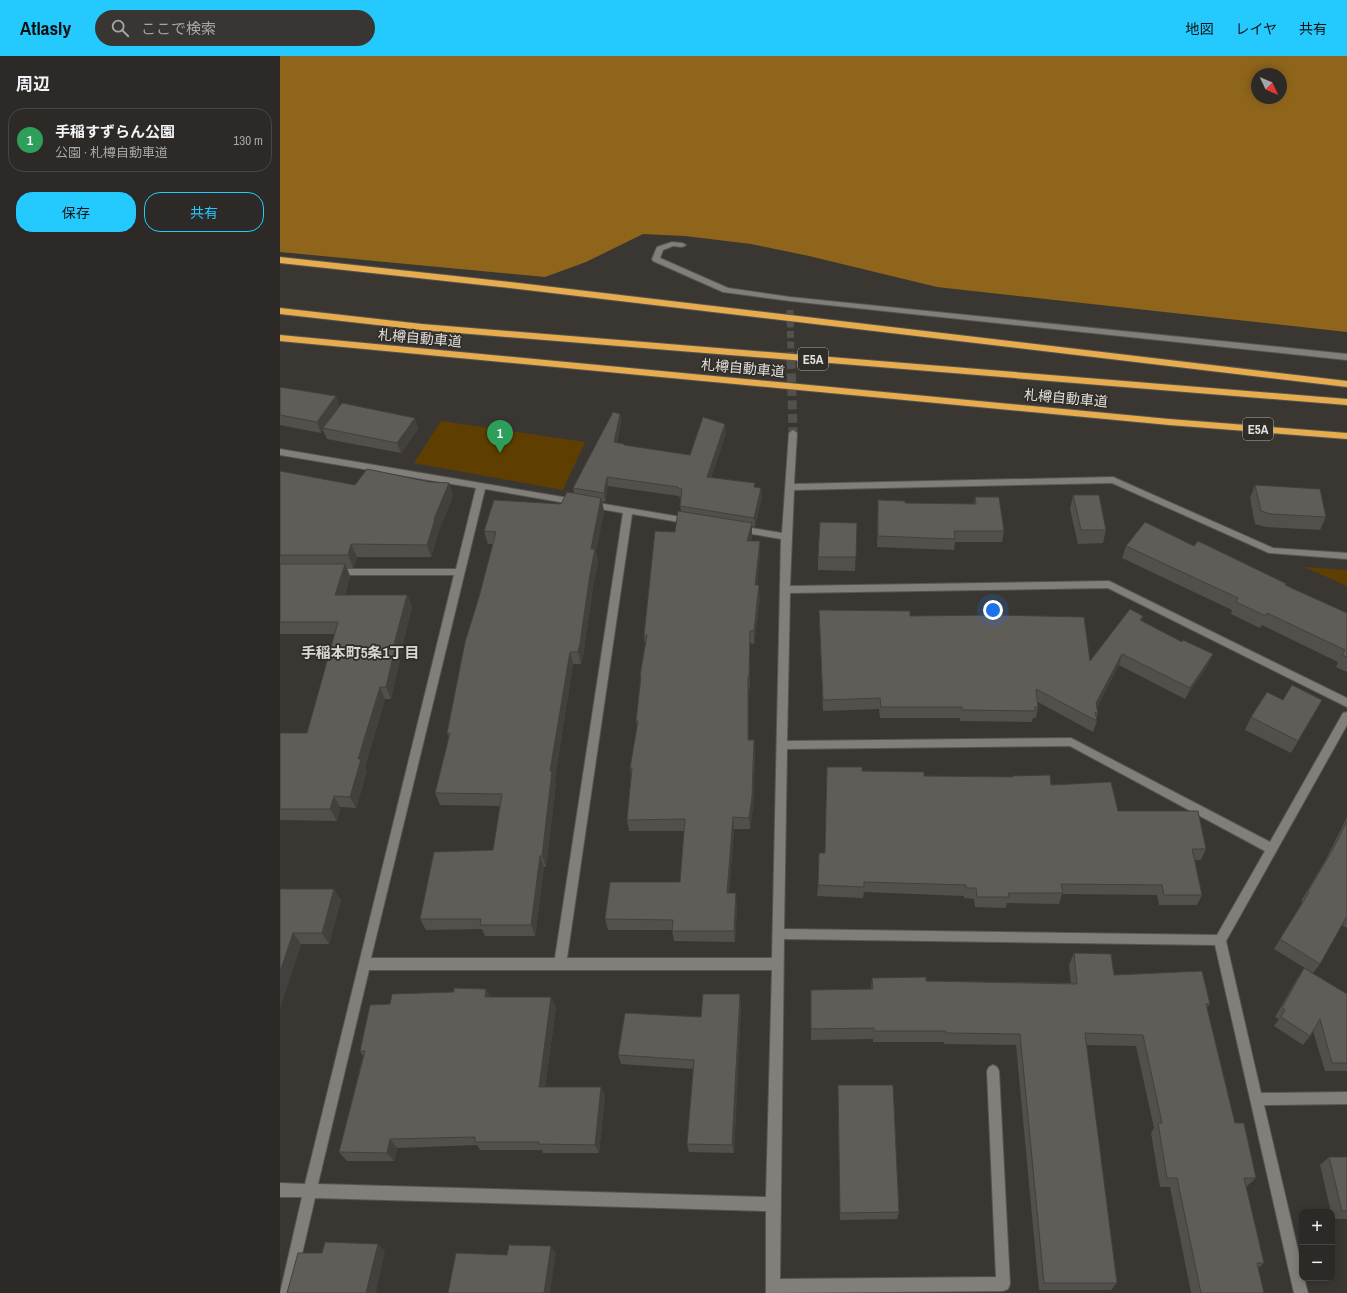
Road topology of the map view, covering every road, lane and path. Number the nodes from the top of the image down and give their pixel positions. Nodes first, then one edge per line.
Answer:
1 (682, 246) dead end
2 (280, 260) edge
3 (790, 299) junction
4 (790, 310) tunnel mouth
5 (280, 311) edge
6 (280, 338) edge
7 (1347, 357) edge
8 (1347, 384) edge
9 (1347, 402) edge
10 (793, 433) tunnel mouth
11 (1347, 436) edge
12 (280, 452) edge
13 (481, 486) junction
14 (789, 487) junction
15 (628, 511) junction
16 (696, 522) edge
17 (733, 528) edge
18 (786, 537) junction
19 (1347, 556) edge
20 (327, 572) edge
21 (460, 572) junction
22 (786, 590) junction
23 (1347, 703) edge
24 (1347, 716) edge
25 (782, 746) junction
26 (1272, 849) junction
27 (778, 934) junction
28 (1220, 940) junction
29 (364, 964) junction
30 (560, 964) junction
31 (778, 964) junction
32 (993, 1072) dead end
33 (1347, 1098) edge
34 (1257, 1099) junction
35 (280, 1190) edge
36 (311, 1191) junction
37 (773, 1204) junction
38 (773, 1290) edge
39 (286, 1293) edge
40 (1301, 1293) edge

1 - 3 street
2 - 8 highway
3 - 4 street
3 - 7 street
5 - 9 highway, 札樽自動車道 / E5A
6 - 11 highway, 札樽自動車道 / E5A
10 - 14 street
12 - 13 street
13 - 15 street
13 - 21 street
14 - 18 street
14 - 19 street
15 - 16 street
15 - 30 street
17 - 18 street
18 - 22 street
20 - 21 street
21 - 29 street
22 - 23 street
22 - 25 street
24 - 26 street
25 - 26 street
25 - 27 street
26 - 28 street
27 - 28 street
27 - 31 street
28 - 34 street
29 - 30 street
29 - 36 street
30 - 31 street
31 - 37 street
32 - 38 street
33 - 34 street
34 - 40 street
35 - 36 street
36 - 37 street
36 - 39 street
37 - 38 street

